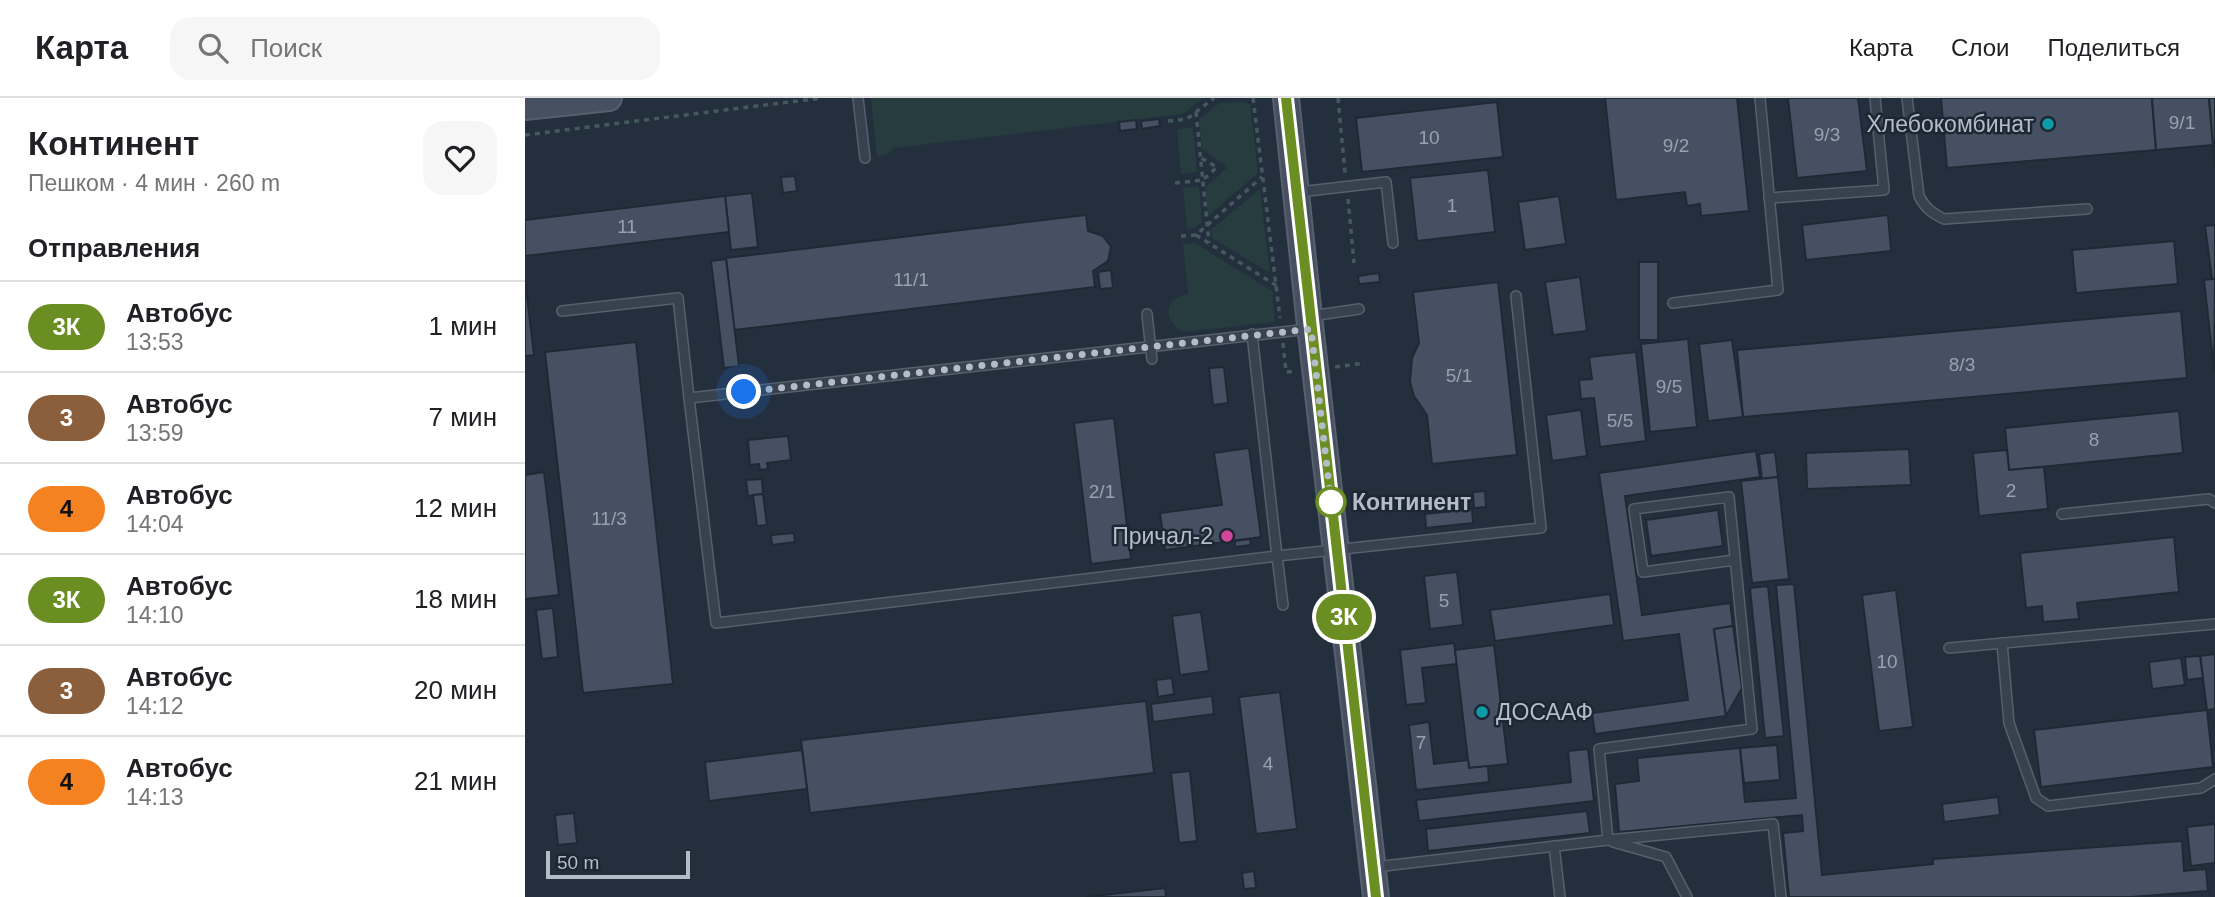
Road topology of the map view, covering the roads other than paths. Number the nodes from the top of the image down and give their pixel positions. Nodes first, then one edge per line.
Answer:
1 (609, 98) edge
2 (858, 98) edge
3 (1286, 98) edge
4 (1760, 98) edge
5 (1875, 98) edge
6 (1907, 98) edge
7 (525, 107) edge
8 (865, 158) dead end
9 (1296, 193) junction
10 (1769, 198) junction
11 (2087, 209) dead end
12 (1393, 243) dead end
13 (1516, 296) dead end
14 (1673, 303) dead end
15 (1359, 309) dead end
16 (562, 311) dead end
17 (1147, 314) dead end
18 (1310, 322) junction
19 (1252, 334) junction
20 (1151, 345) junction
21 (1152, 359) dead end
22 (689, 398) junction
23 (2215, 503) edge
24 (2062, 514) dead end
25 (1336, 550) junction
26 (1277, 556) junction
27 (1735, 560) junction
28 (1283, 605) dead end
29 (2215, 624) edge
30 (2002, 643) junction
31 (1949, 648) dead end
32 (2215, 779) edge
33 (1608, 840) junction
34 (1554, 846) junction
35 (1373, 867) junction
36 (1376, 897) edge
37 (1560, 897) edge
38 (1687, 897) edge
39 (1781, 897) edge

1 - 7 main road
2 - 8 lane
3 - 9 main road
4 - 10 lane
5 - 10 lane
6 - 11 lane
9 - 12 lane
9 - 18 main road
10 - 14 lane
13 - 25 lane
15 - 18 lane
16 - 22 lane
17 - 20 lane
18 - 19 lane
18 - 25 main road
19 - 20 lane
19 - 26 lane
20 - 21 lane
20 - 22 lane
22 - 26 lane
23 - 24 lane
25 - 26 lane
25 - 35 main road
26 - 28 lane
27 - 27 lane
27 - 33 lane
29 - 30 lane
30 - 31 lane
30 - 32 lane
33 - 34 lane
33 - 38 lane
33 - 39 lane
34 - 35 lane
34 - 37 lane
35 - 36 main road

